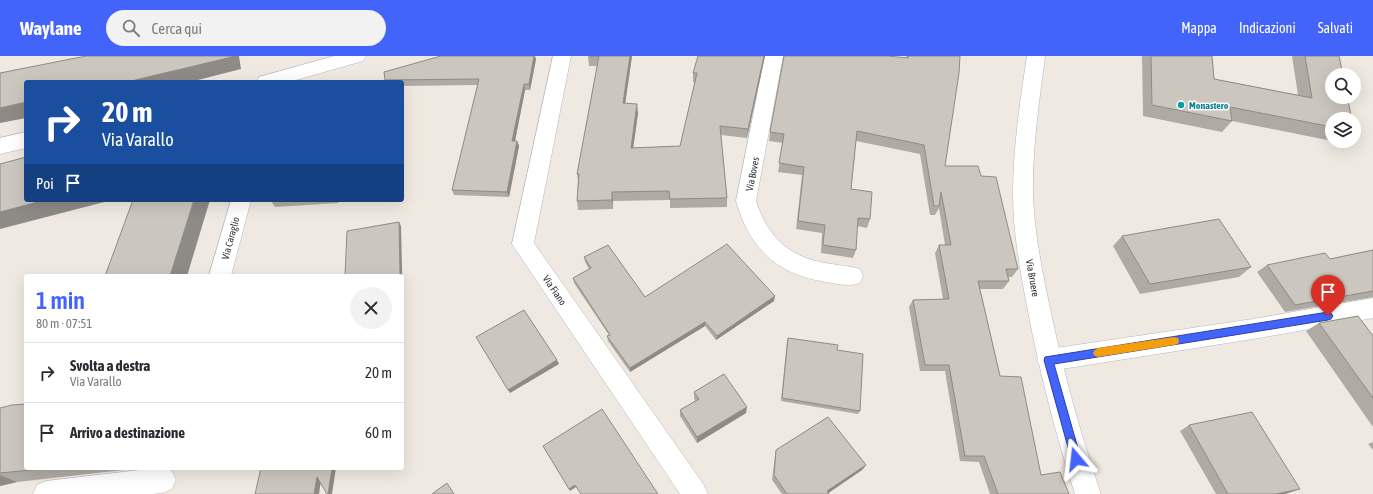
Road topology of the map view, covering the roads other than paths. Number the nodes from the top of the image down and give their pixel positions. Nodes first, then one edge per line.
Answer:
1 (357, 56) edge
2 (562, 56) edge
3 (774, 56) edge
4 (1036, 56) edge
5 (273, 80) edge
6 (24, 140) edge
7 (0, 146) edge
8 (239, 202) edge
9 (221, 274) edge
10 (852, 276) dead end
11 (1373, 308) edge
12 (1048, 360) junction
13 (163, 480) edge
14 (46, 494) edge
15 (695, 494) edge
16 (1088, 494) edge

1 - 5 street
2 - 15 street, Via Fiano
3 - 10 street, Via Boves
4 - 12 street, Via Bruere
6 - 7 street
8 - 9 street, Via Caraglio
11 - 12 street
12 - 16 street, Via Bruere
13 - 14 street

